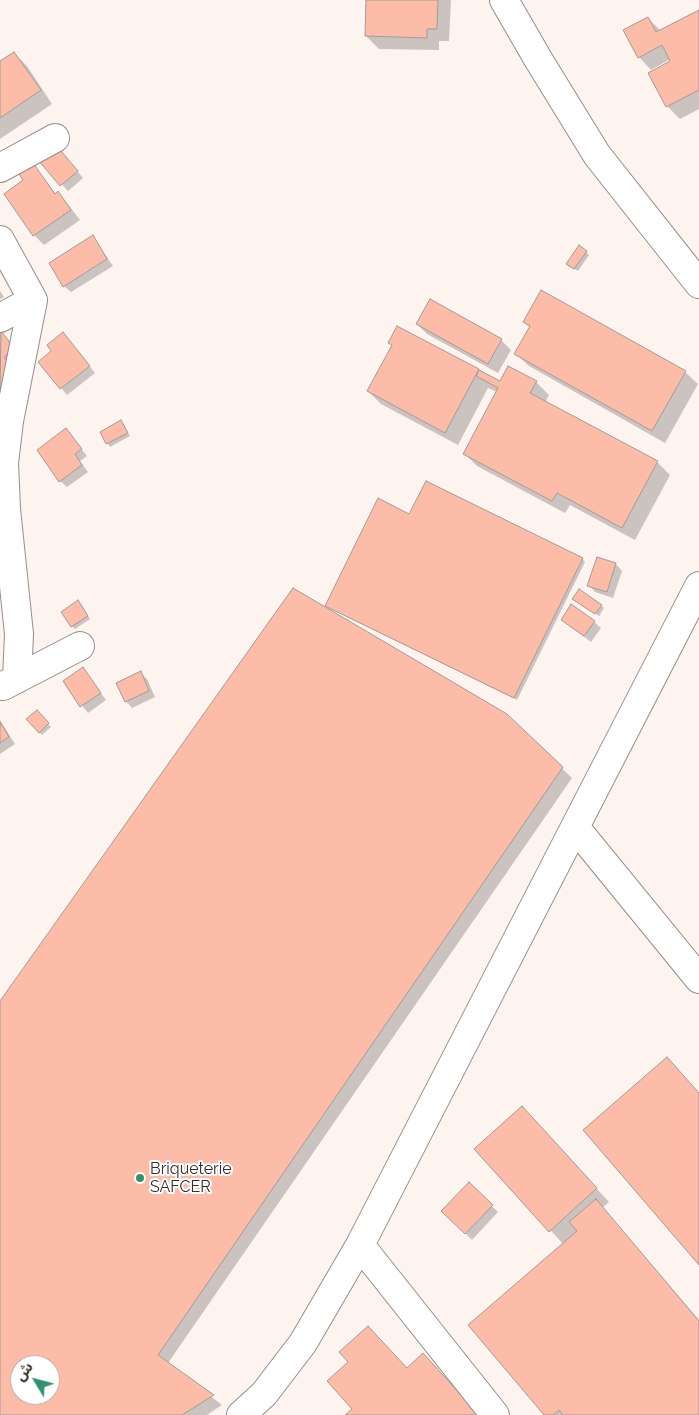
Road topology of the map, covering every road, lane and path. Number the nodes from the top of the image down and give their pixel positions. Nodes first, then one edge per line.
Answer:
1 (504, 0) edge
2 (55, 138) dead end
3 (0, 168) edge
4 (0, 240) edge
5 (699, 284) edge
6 (33, 300) junction
7 (0, 318) edge
8 (699, 586) edge
9 (80, 646) dead end
10 (8, 683) edge
11 (575, 827) junction
12 (699, 979) edge
13 (360, 1245) junction
14 (241, 1415) edge
15 (496, 1415) edge

1 - 5 street
2 - 3 street
4 - 6 street
6 - 7 street
6 - 10 street
8 - 11 street
9 - 10 street
11 - 12 street
11 - 13 street
13 - 14 street
13 - 15 street

